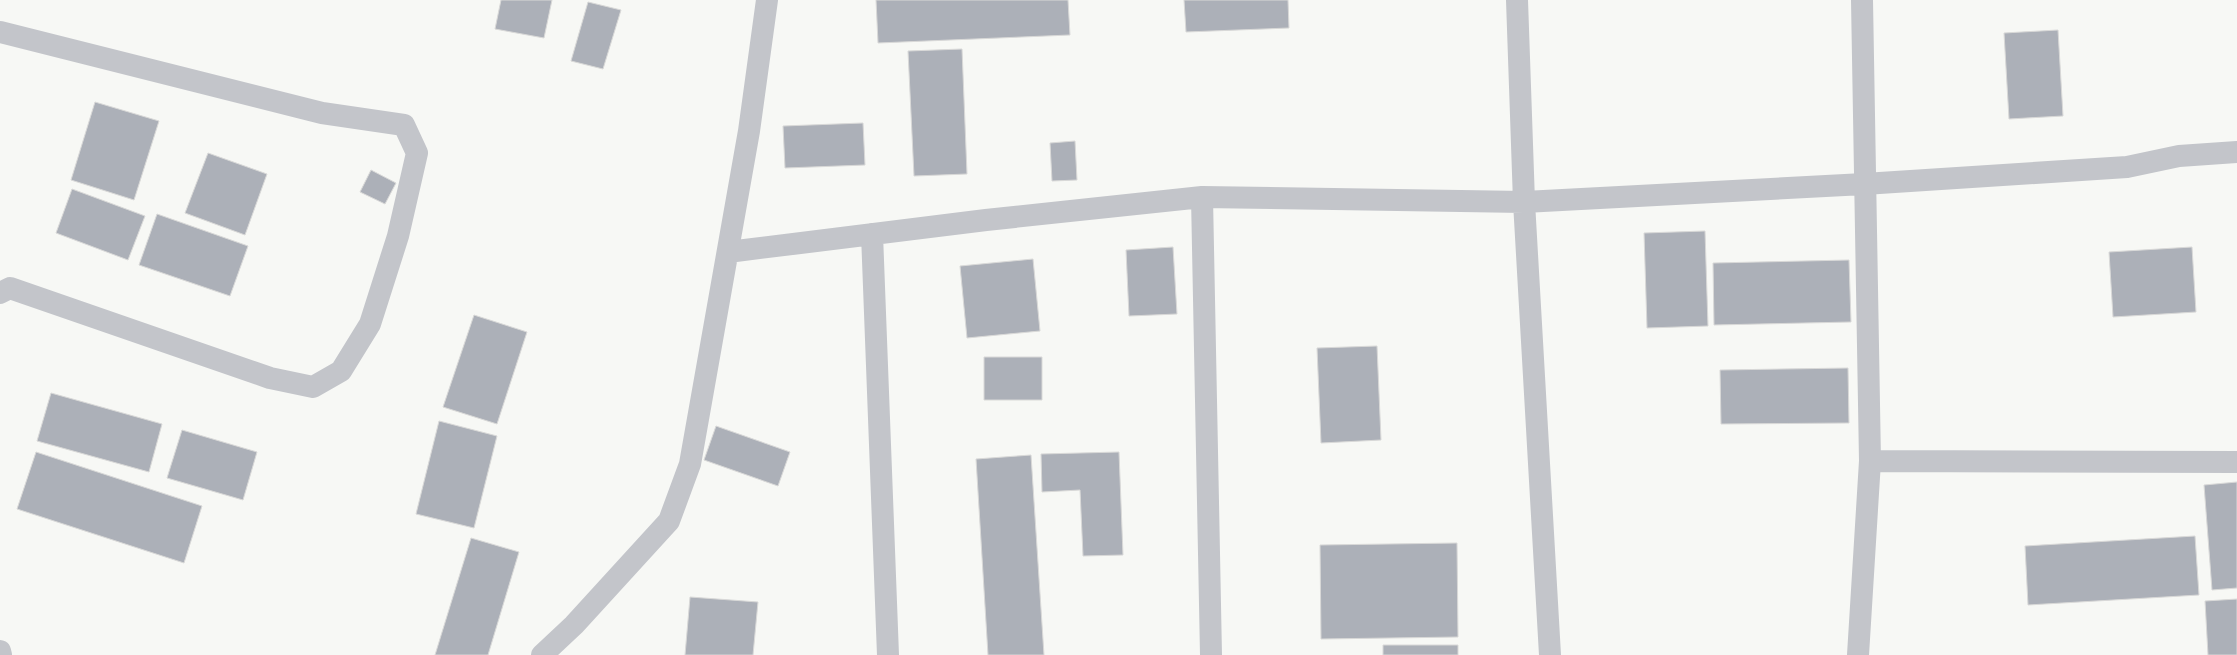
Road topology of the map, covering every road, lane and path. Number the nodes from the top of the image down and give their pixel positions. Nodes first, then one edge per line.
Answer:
1 (767, 0) edge
2 (1517, 0) edge
3 (1862, 0) edge
4 (0, 32) edge
5 (2237, 152) edge
6 (1864, 184) junction
7 (1202, 197) junction
8 (1524, 202) junction
9 (872, 234) junction
10 (728, 252) junction
11 (0, 292) edge
12 (1870, 461) junction
13 (2237, 462) edge
14 (0, 650) edge
15 (1, 655) edge
16 (542, 655) edge
17 (888, 655) edge
18 (1211, 655) edge
19 (1550, 655) edge
20 (1858, 655) edge

1 - 10 street
2 - 8 street
3 - 6 street
4 - 11 street
5 - 6 street
6 - 8 street
6 - 12 street
7 - 8 street
7 - 9 street
7 - 18 street
8 - 19 street
9 - 10 street
9 - 17 street
10 - 16 street
12 - 13 street
12 - 20 street
14 - 15 street

